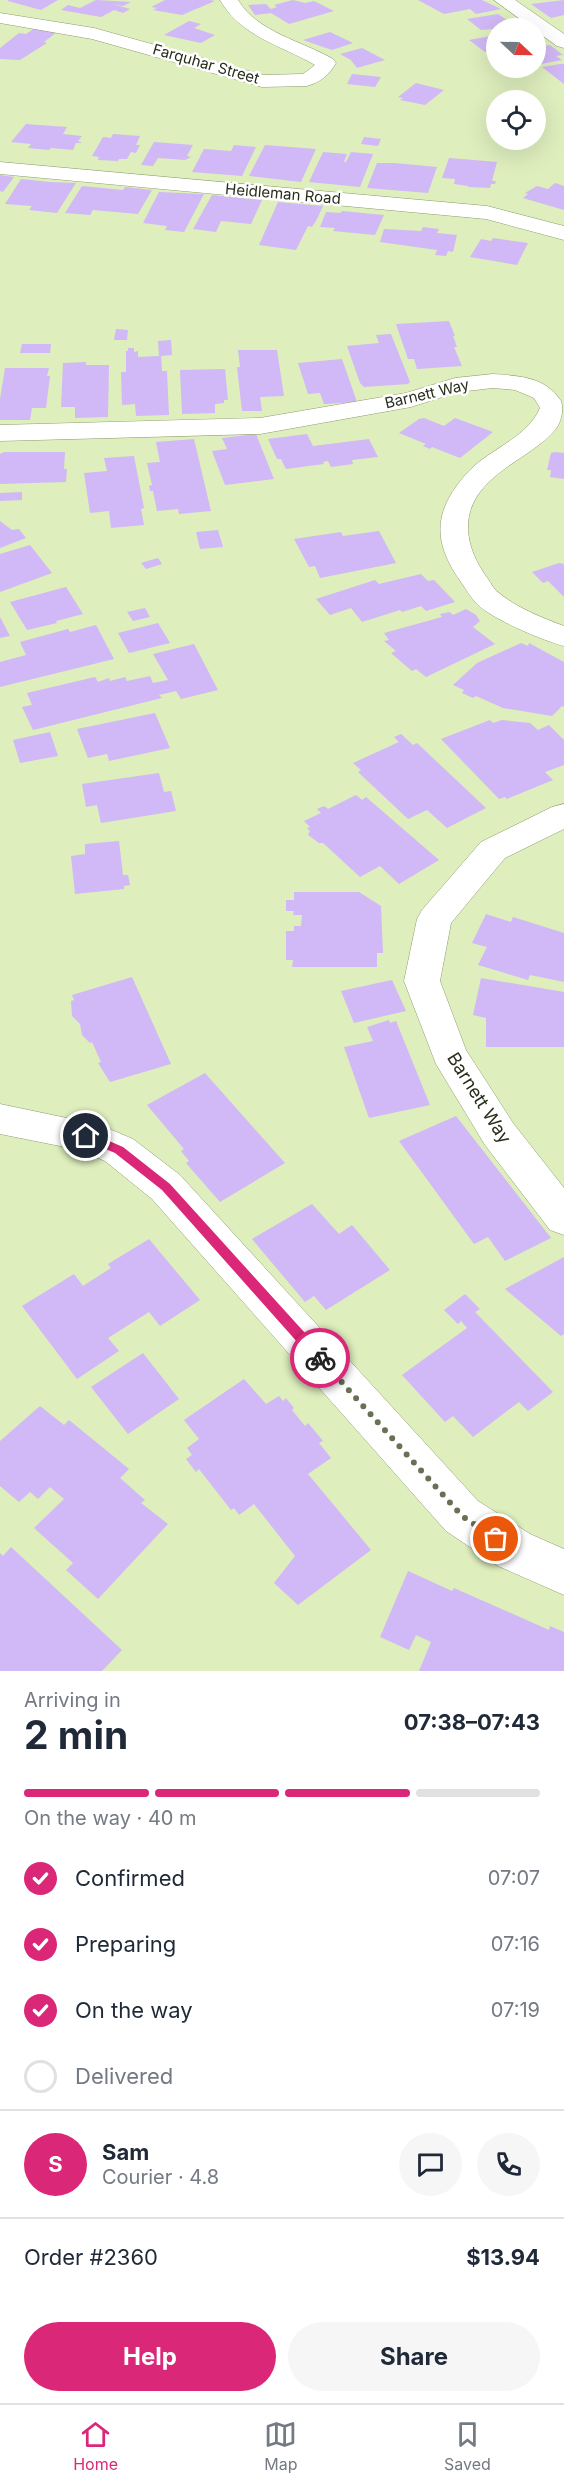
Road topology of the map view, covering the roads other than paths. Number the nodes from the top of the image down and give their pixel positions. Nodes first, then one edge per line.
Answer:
1 (229, 0) edge
2 (504, 0) edge
3 (0, 18) edge
4 (564, 42) edge
5 (0, 168) edge
6 (564, 233) edge
7 (0, 433) edge
8 (564, 637) edge
9 (564, 815) edge
10 (0, 1119) edge
11 (564, 1218) edge
12 (564, 1572) edge

1 - 3 street, Farquhar Street
2 - 4 street
5 - 6 street, Heidleman Road
7 - 8 street, Barnett Way
9 - 11 street, Barnett Way
10 - 12 street

